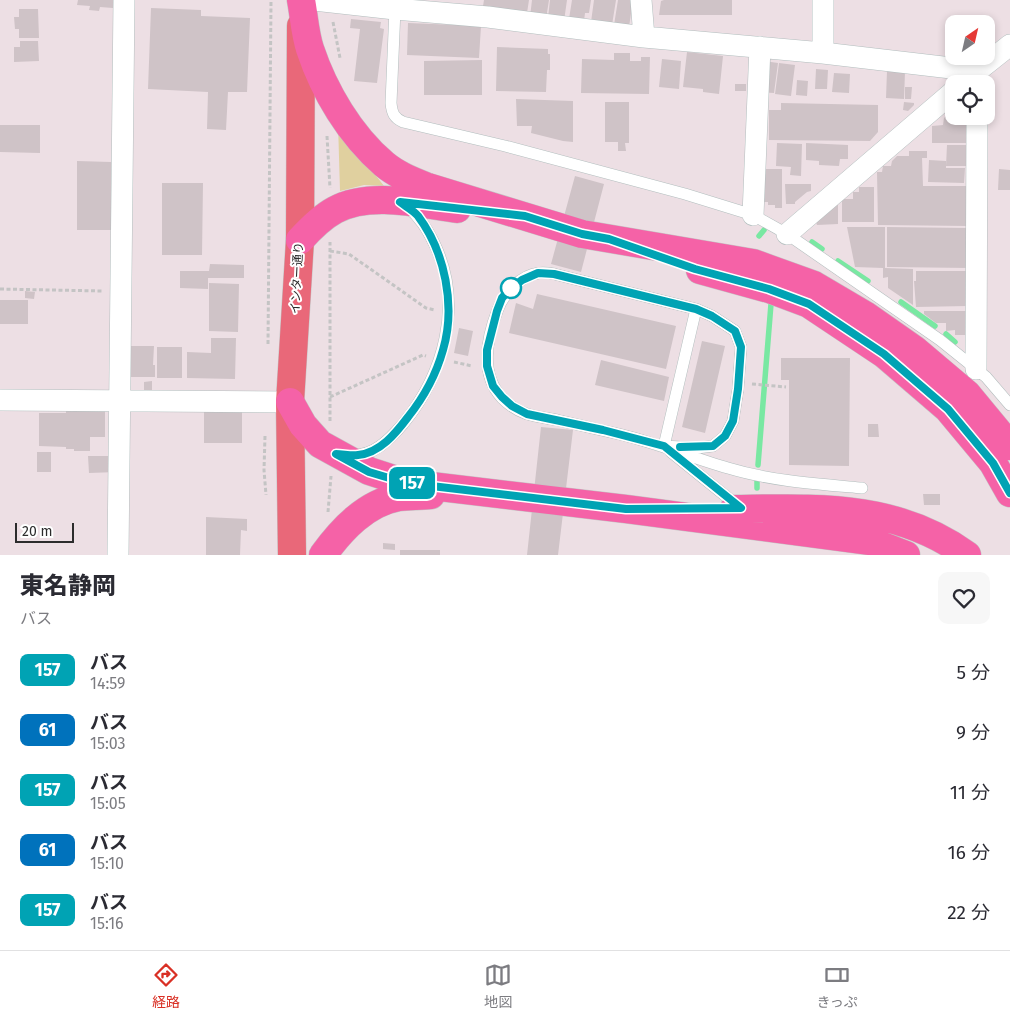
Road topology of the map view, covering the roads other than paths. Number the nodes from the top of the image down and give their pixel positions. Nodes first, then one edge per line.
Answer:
1 (124, 0) edge
2 (301, 0) edge
3 (314, 0) edge
4 (641, 0) edge
5 (823, 0) edge
6 (395, 9) junction
7 (644, 37) junction
8 (1010, 45) edge
9 (760, 47) junction
10 (822, 53) junction
11 (949, 75) edge
12 (976, 75) edge
13 (945, 99) edge
14 (977, 125) edge
15 (400, 202) junction
16 (753, 215) junction
17 (525, 216) junction
18 (787, 234) junction
19 (609, 239) junction
20 (300, 240) junction
21 (696, 309) junction
22 (976, 369) junction
23 (0, 400) edge
24 (120, 400) junction
25 (290, 402) junction
26 (1010, 405) edge
27 (664, 446) junction
28 (1010, 446) edge
29 (333, 465) junction
30 (862, 488) dead end
31 (482, 492) junction
32 (1010, 493) edge
33 (741, 508) junction
34 (626, 509) junction
35 (118, 555) edge
36 (292, 555) edge
37 (323, 555) edge
38 (906, 555) edge
39 (967, 555) edge

1 - 24 street
2 - 17 highway
2 - 20 main road, インター通り
3 - 6 street
4 - 7 street
5 - 10 street
6 - 7 street
6 - 16 lane
7 - 9 street
8 - 12 street
9 - 10 street
9 - 16 street
10 - 11 street
13 - 18 street
14 - 22 street
15 - 17 highway
15 - 20 highway
15 - 29 lane
16 - 18 lane
17 - 19 highway
18 - 22 lane
19 - 28 highway
19 - 32 highway
20 - 25 main road, インター通り
21 - 27 lane
21 - 27 lane
21 - 27 lane
22 - 26 lane
23 - 24 street
24 - 25 street
24 - 35 street
25 - 29 highway
25 - 36 main road, インター通り
27 - 30 lane
27 - 33 lane
29 - 31 highway
31 - 34 highway
31 - 37 highway
33 - 34 highway
33 - 39 highway
34 - 38 highway

